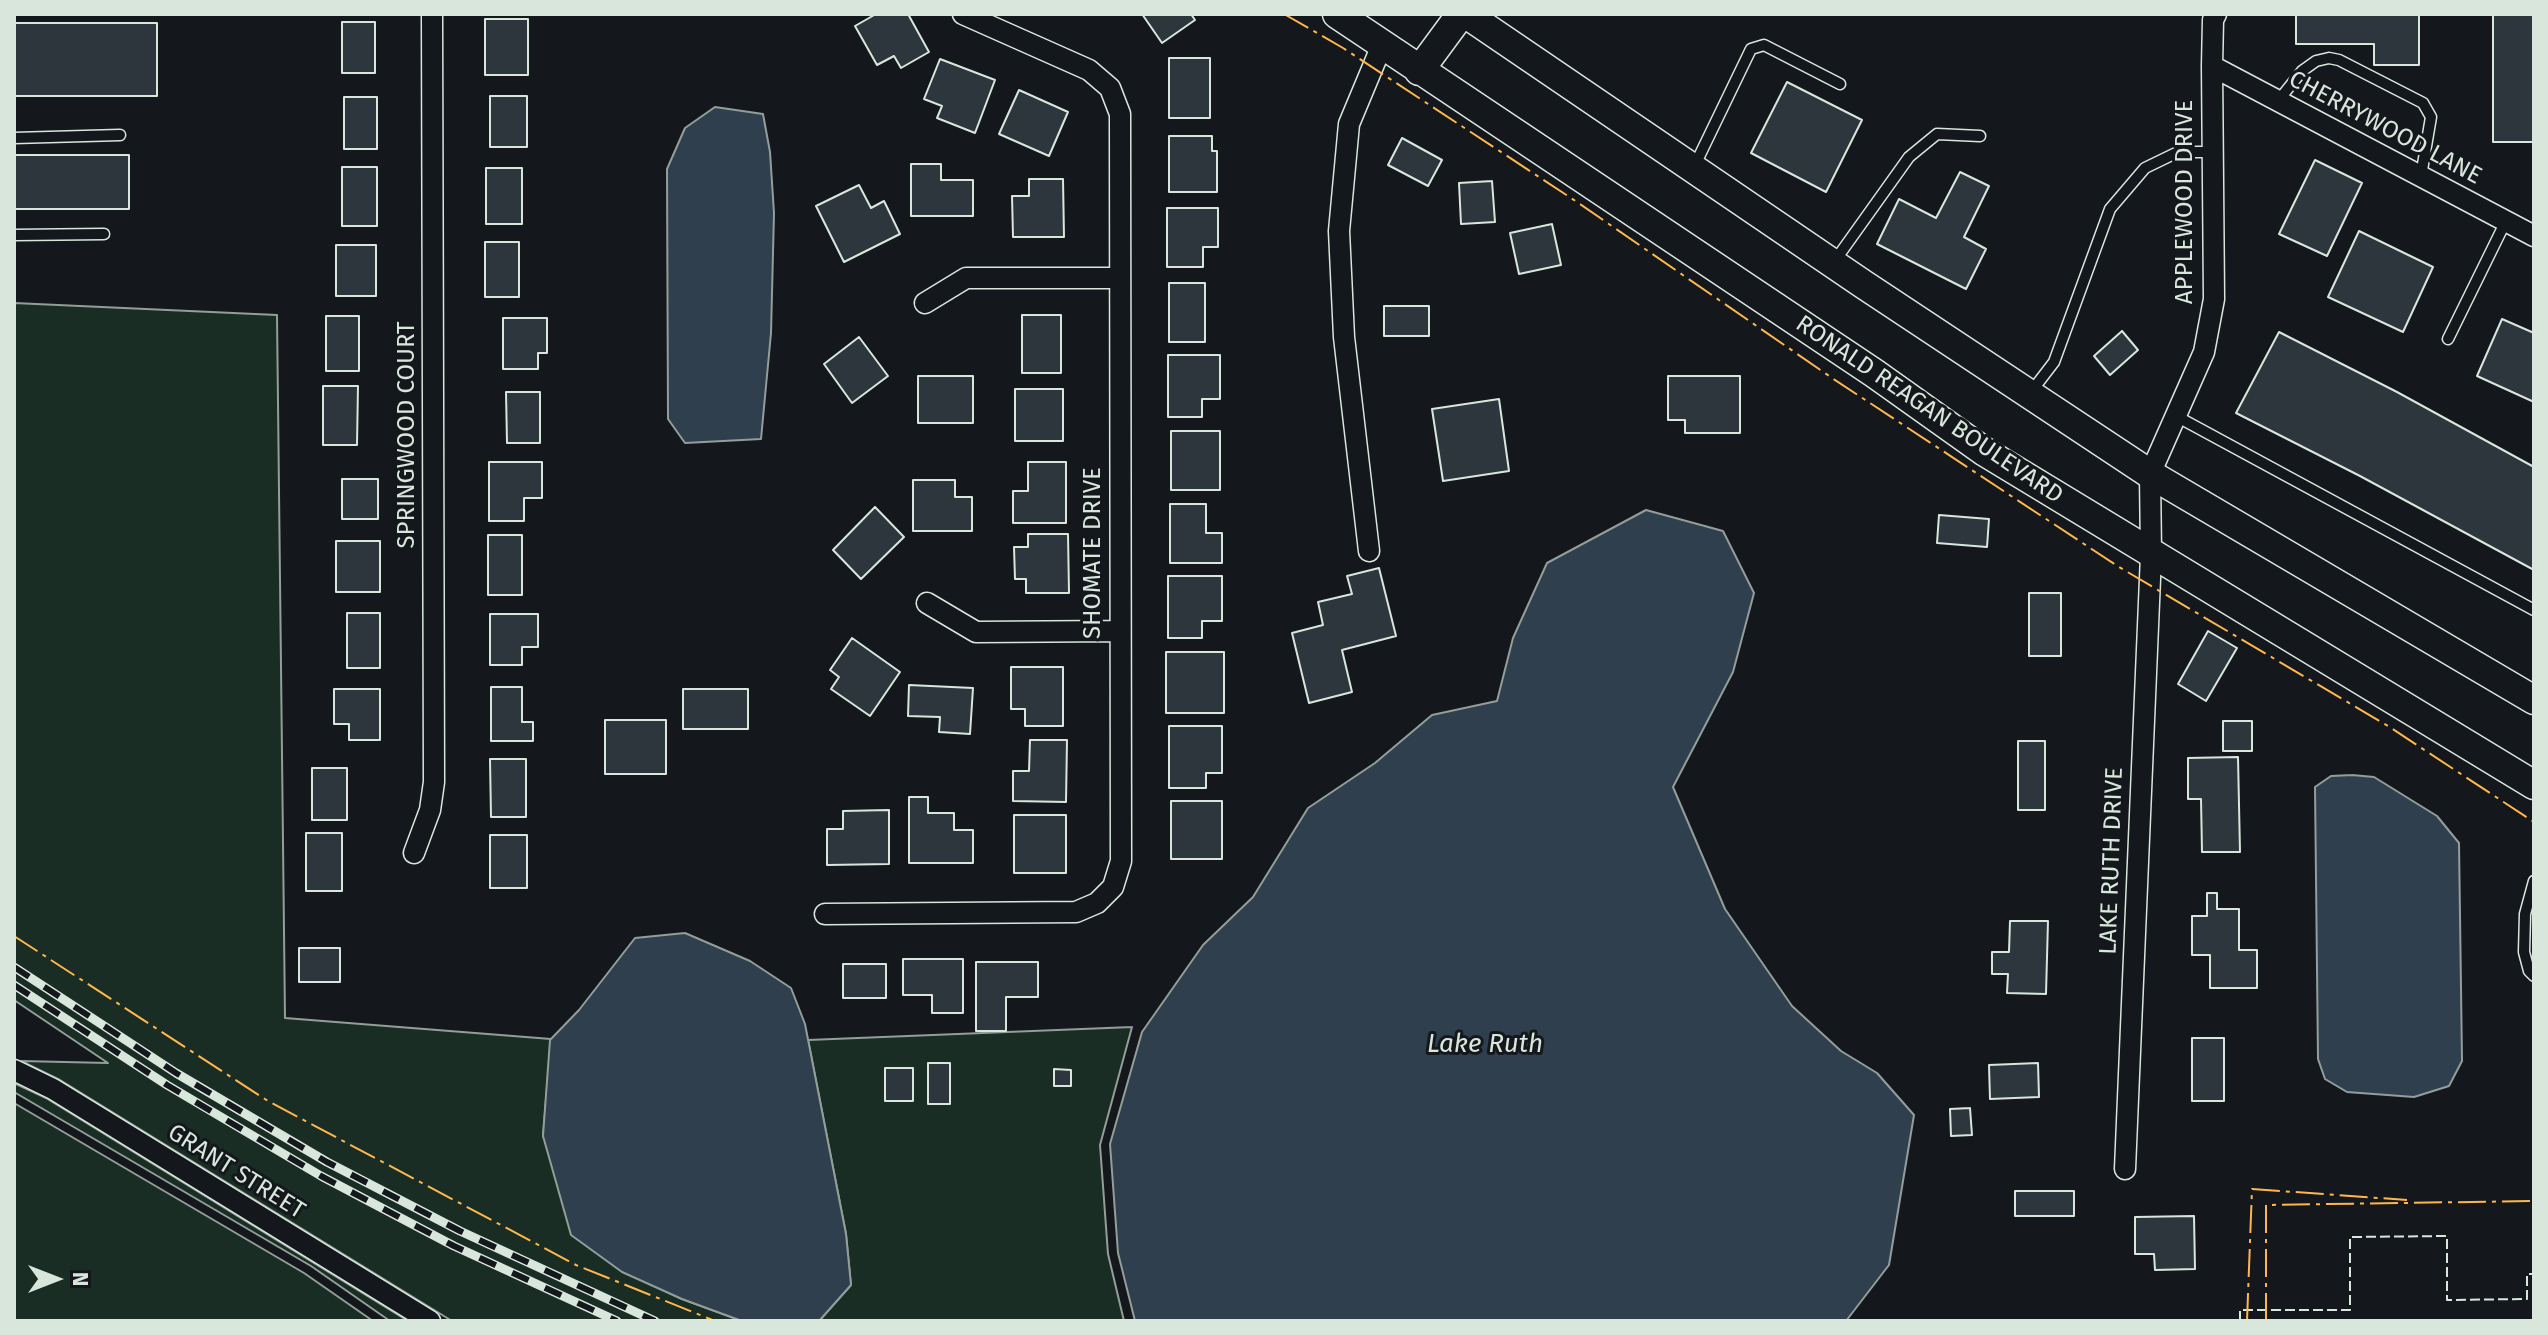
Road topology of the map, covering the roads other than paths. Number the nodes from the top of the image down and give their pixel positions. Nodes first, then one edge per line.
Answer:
1 (432, 14) edge
2 (963, 14) edge
3 (1337, 14) edge
4 (1463, 14) edge
5 (2216, 14) edge
6 (1382, 45) junction
7 (2212, 66) junction
8 (1419, 71) junction
9 (1840, 84) dead end
10 (2278, 101) junction
11 (120, 135) dead end
12 (1980, 136) dead end
13 (14, 138) edge
14 (2212, 152) junction
15 (1693, 169) junction
16 (2421, 176) junction
17 (2506, 221) junction
18 (104, 234) dead end
19 (14, 235) edge
20 (2534, 236) edge
21 (1832, 264) junction
22 (1119, 278) junction
23 (925, 303) dead end
24 (2448, 339) dead end
25 (2029, 395) junction
26 (2176, 416) junction
27 (2150, 474) junction
28 (1369, 551) dead end
29 (2151, 555) junction
30 (927, 603) dead end
31 (2534, 610) edge
32 (1119, 631) junction
33 (2534, 700) edge
34 (2534, 785) edge
35 (414, 853) dead end
36 (2534, 881) edge
37 (825, 914) dead end
38 (2534, 976) edge
39 (14, 1070) edge
40 (2125, 1169) dead end
41 (430, 1321) edge

1 - 35 street, SPRINGWOOD COURT
2 - 22 street, SHOMATE DRIVE
3 - 6 main road, RONALD REAGAN BOULEVARD
4 - 8 main road
4 - 15 main road
5 - 7 street, APPLEWOOD DRIVE
6 - 8 main road, RONALD REAGAN BOULEVARD
6 - 28 street
7 - 10 street, CHERRYWOOD LANE
7 - 14 street, APPLEWOOD DRIVE
8 - 29 main road, RONALD REAGAN BOULEVARD
9 - 15 lane
10 - 16 street, CHERRYWOOD LANE
10 - 16 lane
11 - 13 lane
12 - 21 lane
14 - 25 lane
14 - 26 street, APPLEWOOD DRIVE
15 - 21 main road
16 - 17 street, CHERRYWOOD LANE
17 - 20 street, CHERRYWOOD LANE
17 - 24 lane
18 - 19 lane
21 - 25 main road
22 - 23 street
22 - 32 street, SHOMATE DRIVE
25 - 27 main road
26 - 27 street, APPLEWOOD DRIVE
26 - 31 lane
27 - 29 street, LAKE RUTH DRIVE
27 - 33 main road
29 - 34 main road, RONALD REAGAN BOULEVARD
29 - 40 street, LAKE RUTH DRIVE
30 - 32 street
32 - 37 street, SHOMATE DRIVE
36 - 38 lane
39 - 41 street, GRANT STREET

